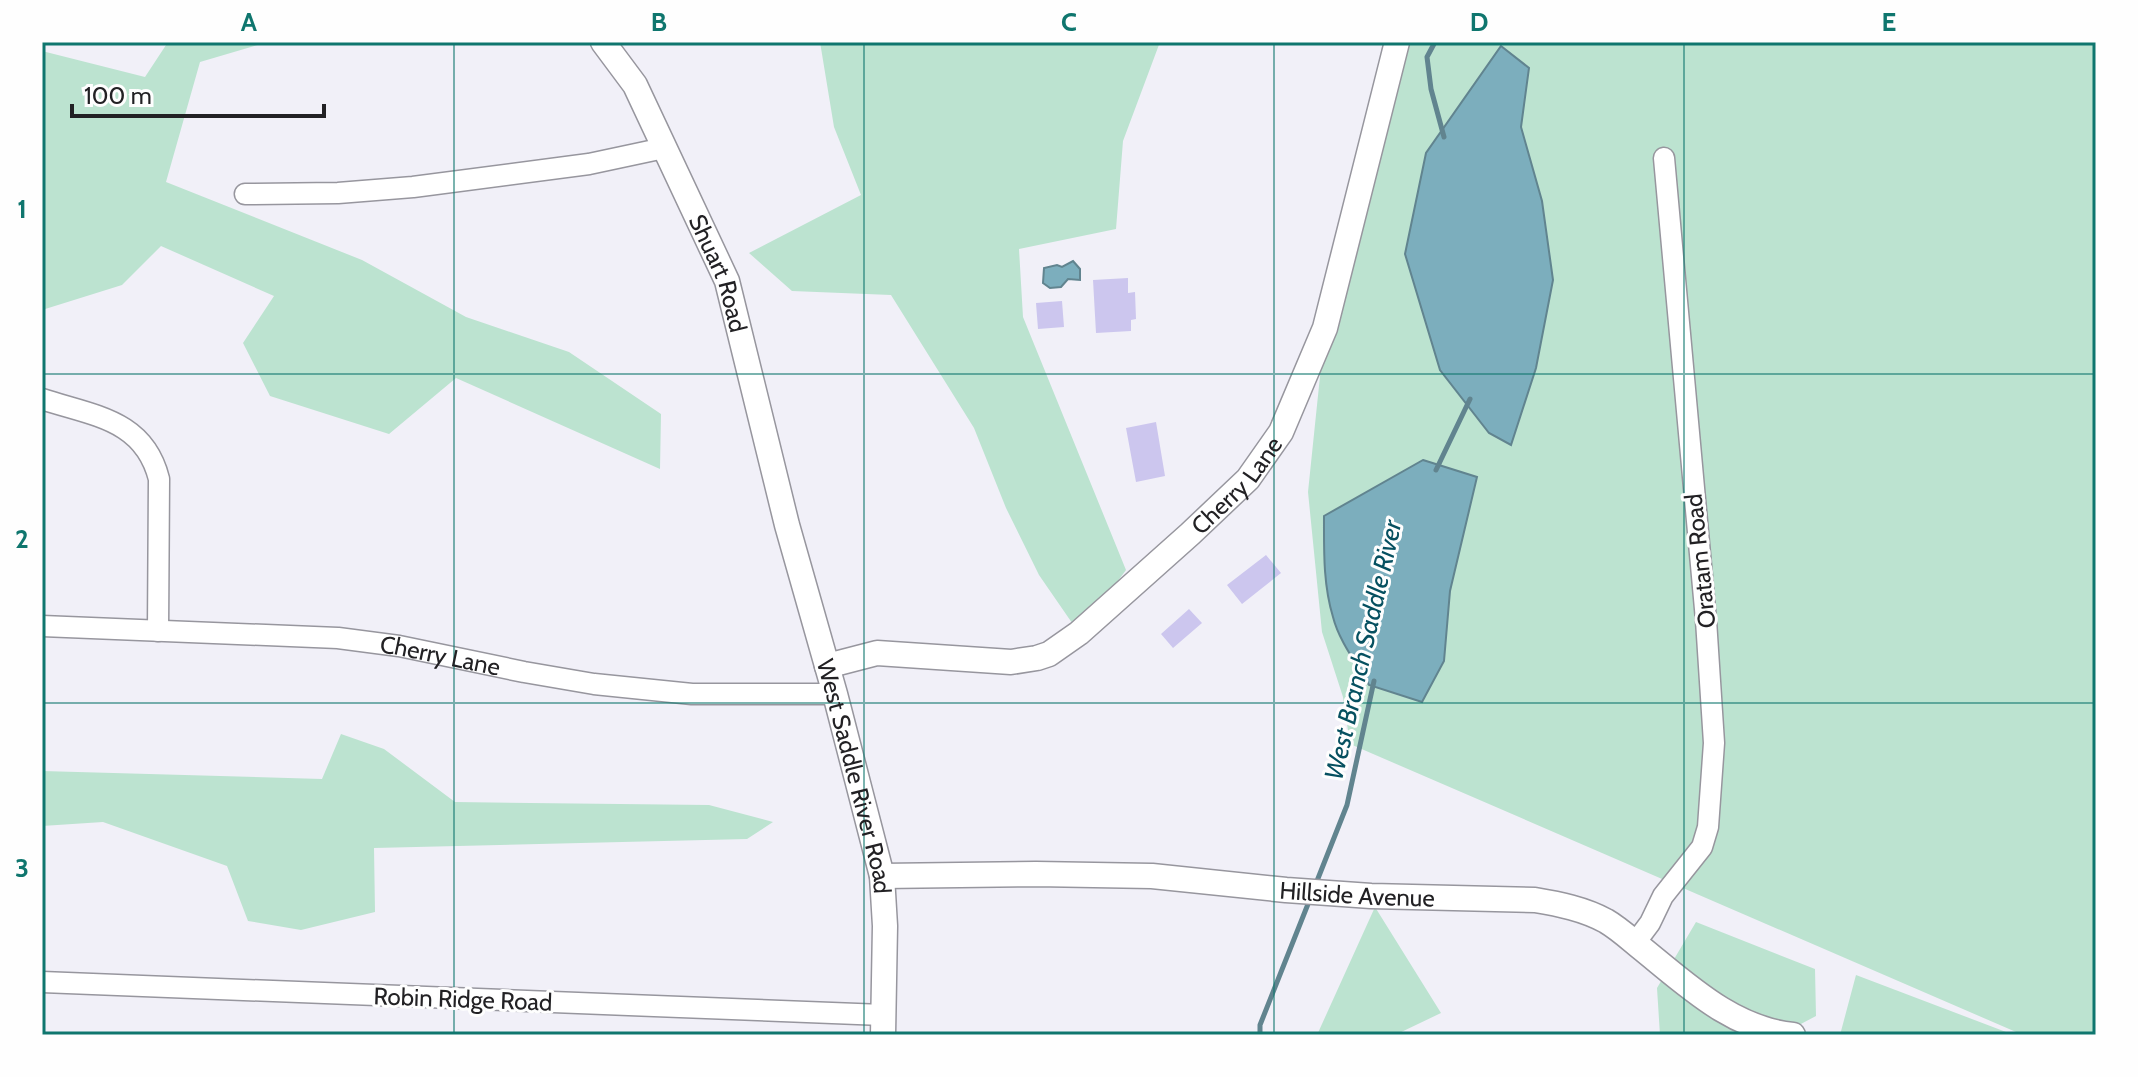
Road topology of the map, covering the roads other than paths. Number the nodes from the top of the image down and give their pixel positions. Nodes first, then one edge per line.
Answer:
1 (603, 42) edge
2 (1397, 42) edge
3 (664, 148) junction
4 (1664, 158) dead end
5 (245, 194) dead end
6 (42, 399) edge
7 (787, 525) joint
8 (42, 626) edge
9 (158, 631) junction
10 (827, 666) junction
11 (835, 694) junction
12 (882, 876) junction
13 (1635, 943) junction
14 (42, 982) edge
15 (883, 1025) edge
16 (1793, 1035) edge

1 - 3 street, Shuart Road
2 - 10 street, Cherry Lane
3 - 5 street
3 - 7 street, Shuart Road
4 - 13 street, Oratam Road
6 - 9 street
7 - 10 street, West Saddle River Road
8 - 9 street, Cherry Lane
9 - 11 street, Cherry Lane
10 - 11 street, West Saddle River Road
11 - 12 street, West Saddle River Road
12 - 13 street, Hillside Avenue
12 - 15 street, West Saddle River Road
13 - 16 street, Hillside Avenue
14 - 15 street, Robin Ridge Road

